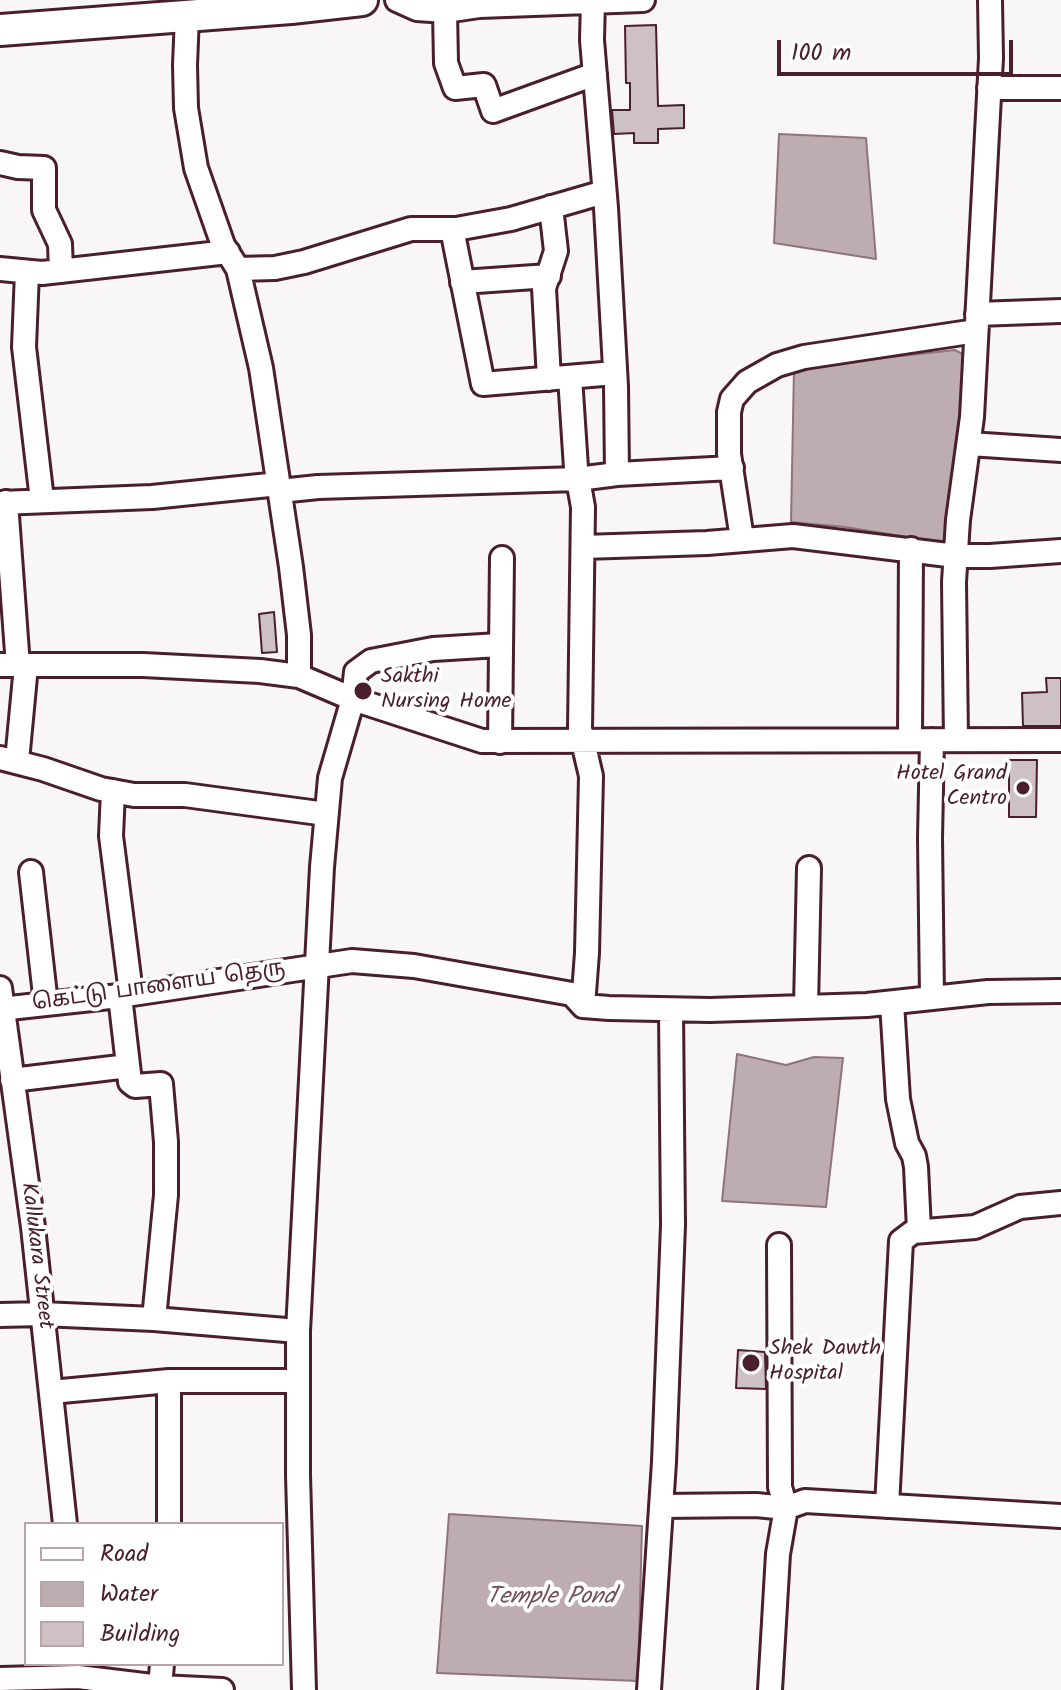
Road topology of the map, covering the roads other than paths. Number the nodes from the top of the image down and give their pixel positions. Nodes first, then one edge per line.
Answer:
1 (362, 0) edge
2 (397, 0) edge
3 (593, 0) edge
4 (643, 0) edge
5 (990, 0) edge
6 (175, 11) edge
7 (445, 11) junction
8 (0, 30) edge
9 (595, 74) junction
10 (989, 88) junction
11 (1061, 88) edge
12 (0, 163) edge
13 (604, 192) junction
14 (551, 207) junction
15 (452, 229) junction
16 (233, 261) junction
17 (0, 269) edge
18 (61, 271) junction
19 (27, 272) junction
20 (549, 276) junction
21 (462, 282) junction
22 (1061, 311) edge
23 (977, 323) junction
24 (615, 373) junction
25 (560, 378) junction
26 (969, 444) junction
27 (1061, 450) edge
28 (732, 468) junction
29 (617, 474) junction
30 (578, 479) junction
31 (280, 488) junction
32 (42, 500) junction
33 (3, 502) edge
34 (742, 539) junction
35 (583, 547) junction
36 (911, 549) junction
37 (1061, 551) edge
38 (956, 556) junction
39 (502, 558) dead end
40 (499, 645) junction
41 (15, 666) edge
42 (299, 676) junction
43 (353, 699) junction
44 (910, 740) junction
45 (932, 740) junction
46 (956, 740) junction
47 (1061, 740) edge
48 (584, 741) junction
49 (500, 742) junction
50 (8, 760) edge
51 (113, 791) junction
52 (326, 814) junction
53 (809, 868) dead end
54 (31, 872) dead end
55 (317, 968) junction
56 (1061, 991) edge
57 (125, 995) junction
58 (932, 997) junction
59 (1, 1002) edge
60 (892, 1003) junction
61 (46, 1004) junction
62 (583, 1006) junction
63 (806, 1006) junction
64 (671, 1010) junction
65 (128, 1066) junction
66 (12, 1080) junction
67 (1061, 1203) edge
68 (919, 1230) junction
69 (779, 1245) dead end
70 (42, 1314) junction
71 (0, 1315) edge
72 (154, 1319) junction
73 (298, 1331) junction
74 (169, 1381) junction
75 (298, 1381) junction
76 (51, 1392) junction
77 (661, 1506) junction
78 (887, 1506) junction
79 (786, 1508) junction
80 (1061, 1516) edge
81 (65, 1522) edge
82 (169, 1522) edge
83 (162, 1666) edge
84 (78, 1670) edge
85 (0, 1679) edge
86 (160, 1687) junction
87 (222, 1690) edge
88 (304, 1690) edge
89 (649, 1690) edge
90 (770, 1690) edge

1 - 6 main road
2 - 7 street
3 - 4 street
3 - 7 street
3 - 9 street
5 - 10 street
6 - 8 main road
6 - 16 street
7 - 9 street
9 - 13 street
10 - 11 street
10 - 23 street
12 - 18 street
13 - 14 street
13 - 24 street
14 - 15 street
14 - 20 street
15 - 16 street
15 - 21 street
16 - 18 street
16 - 31 street
17 - 19 street
18 - 19 street
19 - 32 street
20 - 21 street
20 - 25 street
21 - 25 street
22 - 23 street
23 - 26 street
23 - 28 street
24 - 25 street
24 - 29 street
25 - 30 street
26 - 27 street
26 - 38 street
28 - 29 street
28 - 34 street
29 - 30 street
30 - 31 street
30 - 35 street
31 - 32 street
31 - 42 street
32 - 33 street
33 - 41 street
34 - 35 street
34 - 36 street
35 - 48 street
36 - 38 street
36 - 44 street
37 - 38 street
38 - 46 street
39 - 40 street
40 - 43 street
40 - 49 street
41 - 42 street
41 - 50 street
42 - 43 street
43 - 49 street
43 - 52 street
44 - 45 street
44 - 48 street
45 - 46 street
45 - 58 street
46 - 47 street
48 - 49 street
48 - 62 street
50 - 51 street
51 - 52 street
51 - 57 street
52 - 55 street
53 - 63 street
54 - 61 street
55 - 57 street, கெட்டு பாளைய தெரு
55 - 62 street, கெட்டு பாளைய தெரு
55 - 73 street
56 - 58 street
57 - 61 street, கெட்டு பாளைய தெரு
57 - 65 street
58 - 60 street
59 - 61 street, கெட்டு பாளைய தெரு
59 - 66 street, Kallukara Street
60 - 63 street
60 - 68 street
62 - 64 street
63 - 64 street
64 - 77 street
65 - 66 street
65 - 72 street
66 - 70 street, Kallukara Street
67 - 68 street
68 - 78 street
69 - 79 street
70 - 71 street
70 - 72 street
70 - 76 street, Kallukara Street
72 - 73 street
73 - 75 street
74 - 75 street
74 - 76 street
74 - 82 street
75 - 88 street
76 - 81 street, Kallukara Street
77 - 79 street
77 - 89 street
78 - 79 street
78 - 80 street
79 - 90 street
83 - 86 street
84 - 85 street
84 - 86 street
86 - 87 street

